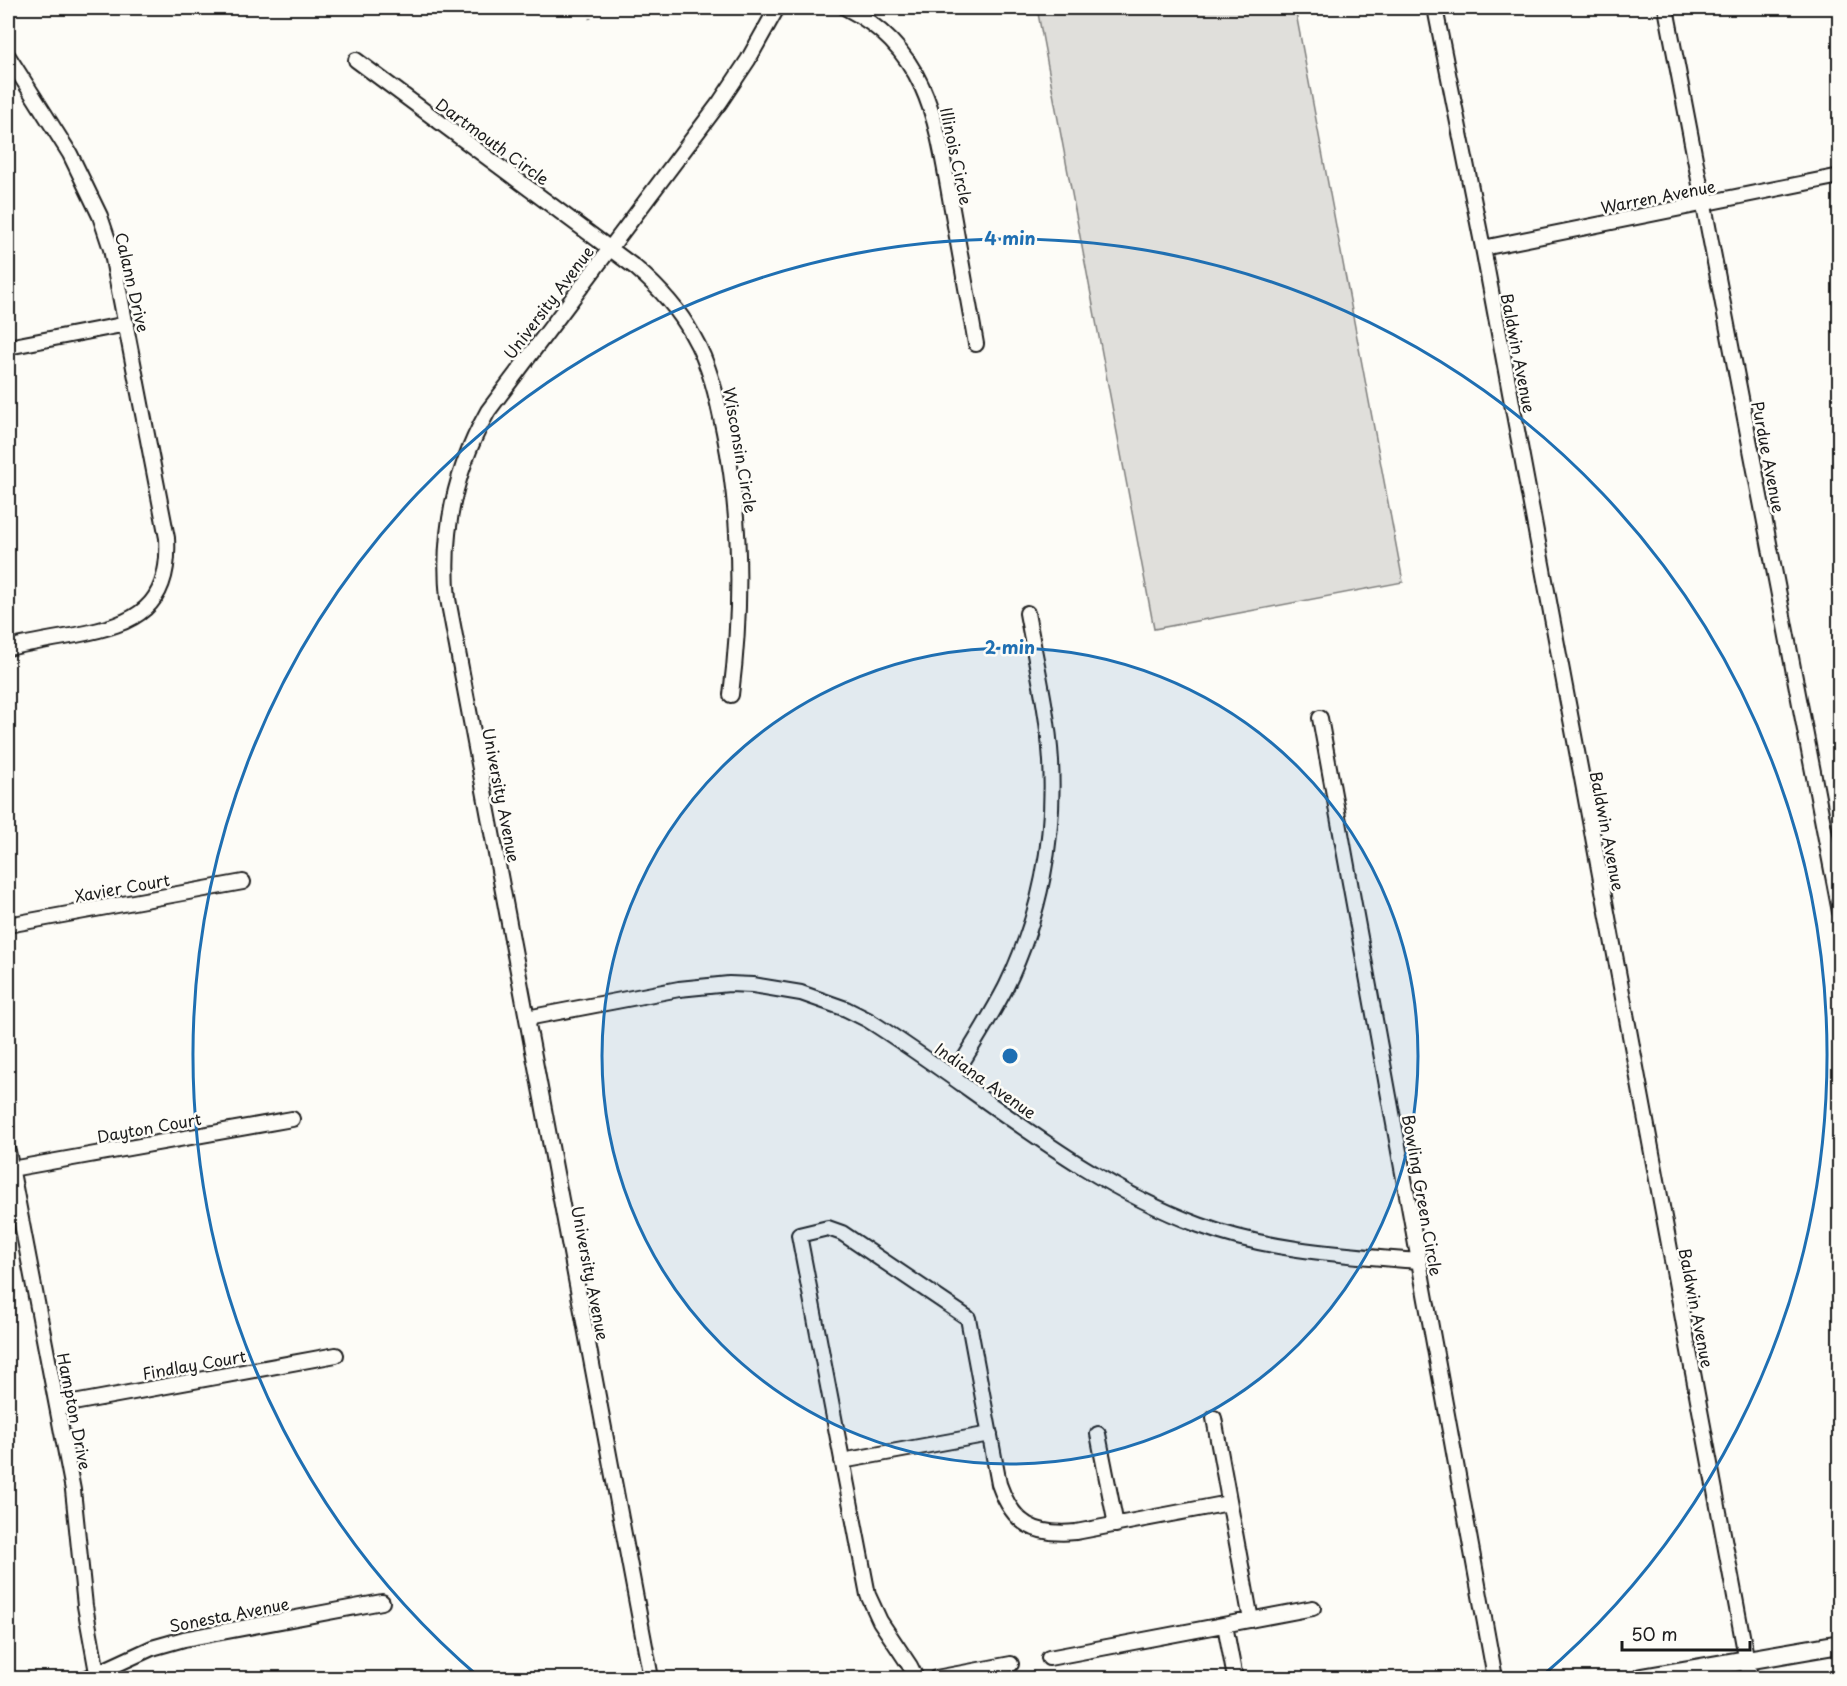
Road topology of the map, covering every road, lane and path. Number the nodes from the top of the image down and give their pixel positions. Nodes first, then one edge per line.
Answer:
1 (589, 8) edge
2 (777, 8) edge
3 (846, 8) edge
4 (1435, 8) edge
5 (1666, 8) edge
6 (590, 19) dead end
7 (8, 56) edge
8 (356, 60) dead end
9 (1839, 176) edge
10 (1703, 203) junction
11 (610, 248) junction
12 (1483, 248) junction
13 (127, 324) junction
14 (976, 344) dead end
15 (8, 347) edge
16 (1028, 613) dead end
17 (8, 648) edge
18 (731, 695) dead end
19 (1320, 718) dead end
20 (243, 882) dead end
21 (1839, 912) edge
22 (8, 925) edge
23 (527, 1018) junction
24 (953, 1077) junction
25 (292, 1119) dead end
26 (8, 1151) edge
27 (11, 1169) junction
28 (1418, 1262) junction
29 (336, 1355) dead end
30 (57, 1406) junction
31 (1214, 1418) dead end
32 (990, 1434) junction
33 (1098, 1434) dead end
34 (842, 1461) junction
35 (1229, 1503) junction
36 (1116, 1525) junction
37 (382, 1602) dead end
38 (1313, 1608) dead end
39 (1251, 1620) junction
40 (1225, 1625) junction
41 (1839, 1644) edge
42 (1048, 1659) dead end
43 (1746, 1660) junction
44 (1011, 1664) dead end
45 (94, 1677) edge
46 (651, 1678) edge
47 (916, 1678) edge
48 (936, 1678) edge
49 (1235, 1678) edge
50 (1495, 1678) edge
51 (1642, 1678) edge
52 (1750, 1678) edge

1 - 6 path
2 - 11 street, University Avenue
3 - 14 street, Illinois Circle
4 - 12 street, Baldwin Avenue
5 - 10 street, Purdue Avenue
7 - 13 street, Calann Drive
8 - 11 street, Dartmouth Circle
9 - 10 street, Warren Avenue
10 - 12 street, Warren Avenue
10 - 21 street, Purdue Avenue
11 - 18 street, Wisconsin Circle
11 - 23 street, University Avenue
12 - 43 street, Baldwin Avenue
13 - 15 street
13 - 17 street, Calann Drive
16 - 24 street
19 - 28 street, Bowling Green Circle
20 - 22 street, Xavier Court
23 - 24 street, Indiana Avenue
23 - 46 street, University Avenue
24 - 28 street, Indiana Avenue
25 - 27 street, Dayton Court
26 - 27 street, Hampton Drive
27 - 30 street, Hampton Drive
28 - 50 street, Bowling Green Circle
29 - 30 street, Findlay Court
30 - 45 street, Hampton Drive
31 - 35 street
32 - 34 street
32 - 34 street
32 - 36 street
33 - 36 street
34 - 47 street
35 - 36 street
35 - 39 street
37 - 45 street, Sonesta Avenue
38 - 39 street
39 - 40 street
40 - 42 street
40 - 49 street
41 - 43 street
43 - 51 street
43 - 52 street, Baldwin Avenue
44 - 48 street

